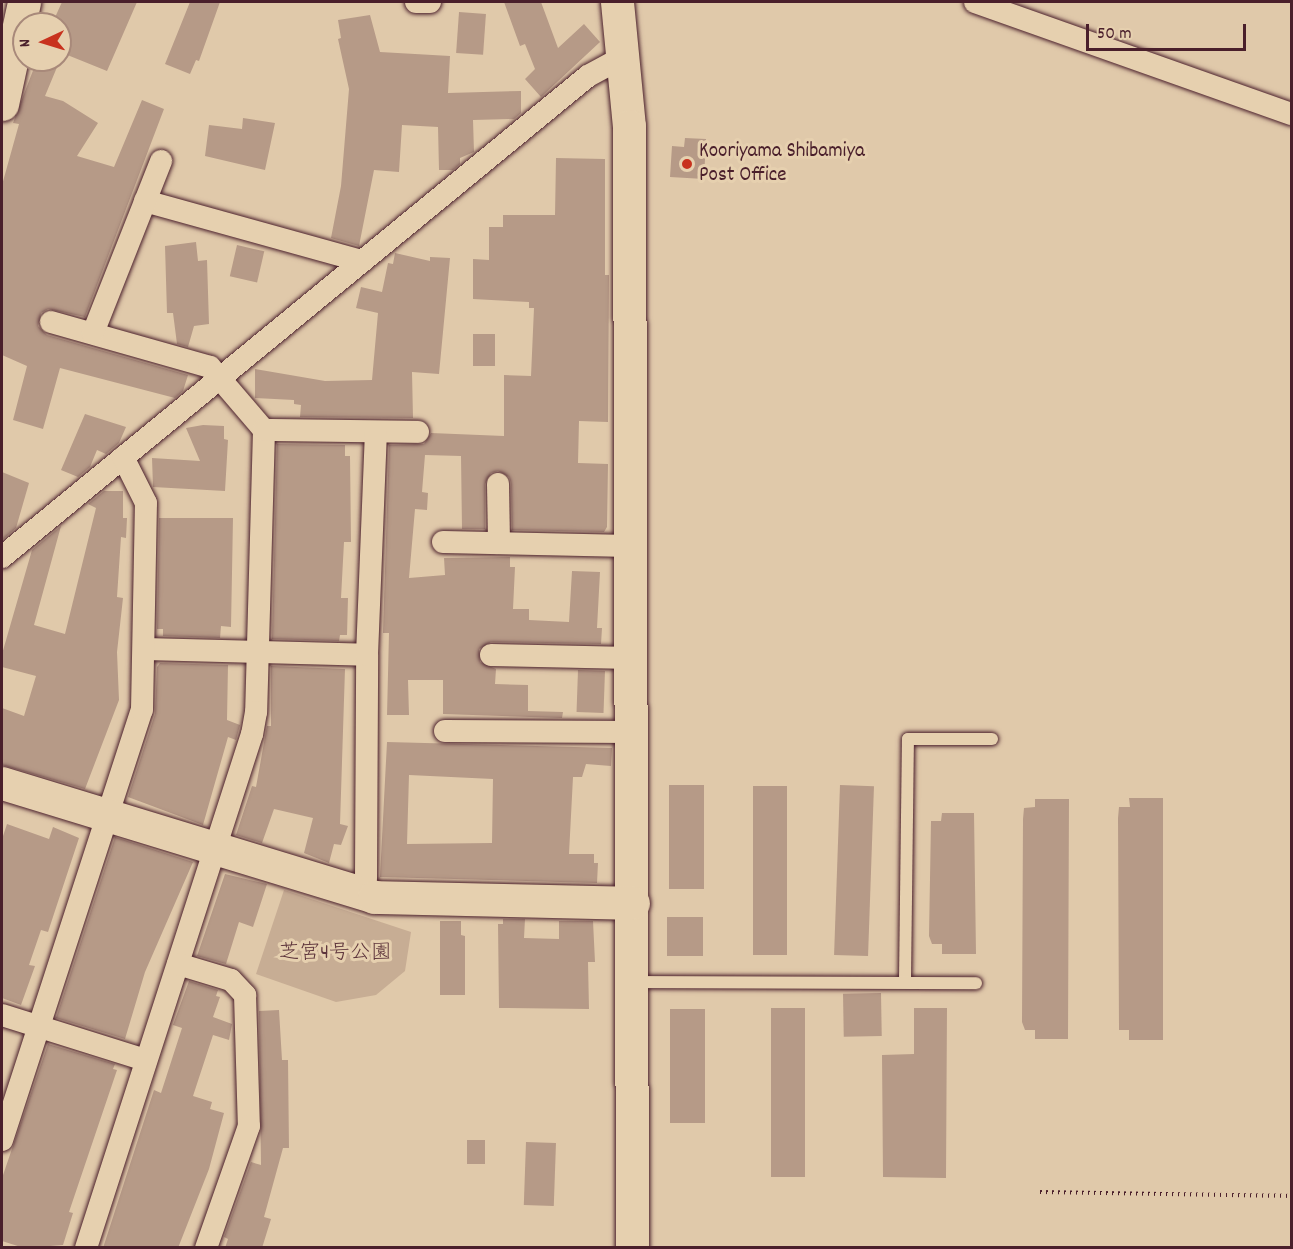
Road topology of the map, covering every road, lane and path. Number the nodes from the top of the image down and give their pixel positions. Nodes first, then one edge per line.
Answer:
1 (24, 2) edge
2 (416, 2) edge
3 (430, 2) edge
4 (617, 2) edge
5 (975, 2) edge
6 (625, 56) junction
7 (2, 104) edge
8 (1292, 114) edge
9 (161, 161) dead end
10 (146, 201) junction
11 (362, 261) junction
12 (51, 322) dead end
13 (93, 333) junction
14 (219, 378) junction
15 (264, 430) junction
16 (376, 432) junction
17 (418, 432) dead end
18 (123, 457) junction
19 (498, 484) dead end
20 (442, 542) dead end
21 (499, 543) junction
22 (631, 546) junction
23 (2, 557) edge
24 (145, 649) junction
25 (258, 649) junction
26 (367, 655) junction
27 (491, 656) dead end
28 (632, 658) junction
29 (445, 731) dead end
30 (632, 732) junction
31 (992, 740) dead end
32 (2, 783) edge
33 (108, 815) junction
34 (216, 849) junction
35 (362, 894) junction
36 (633, 903) junction
37 (178, 964) junction
38 (905, 980) junction
39 (632, 982) junction
40 (976, 983) dead end
41 (2, 1015) edge
42 (39, 1026) junction
43 (146, 1060) junction
44 (2, 1140) edge
45 (1040, 1192) dead end
46 (1292, 1196) edge
47 (86, 1248) edge
48 (206, 1248) edge
49 (632, 1248) edge

1 - 7 street
2 - 3 street
4 - 6 street
5 - 8 street
6 - 11 street
6 - 22 street
9 - 10 street
10 - 11 street
10 - 13 street
11 - 14 street
12 - 13 street
13 - 14 street
14 - 15 street
14 - 18 street
15 - 16 street
15 - 25 street
16 - 17 street
16 - 26 street
18 - 23 street
18 - 24 street
19 - 21 street
20 - 21 street
21 - 22 street
22 - 28 street
24 - 25 street
24 - 33 street
25 - 26 street
25 - 34 street
26 - 35 street
27 - 28 street
28 - 30 street
29 - 30 street
30 - 36 street
31 - 38 lane
32 - 33 street
33 - 34 street
33 - 42 street
34 - 35 street
34 - 37 street
35 - 36 street
36 - 39 street
37 - 43 street
37 - 48 street
38 - 39 lane
38 - 40 lane
39 - 49 street
41 - 42 street
42 - 43 street
42 - 44 street
43 - 47 street
45 - 46 path

